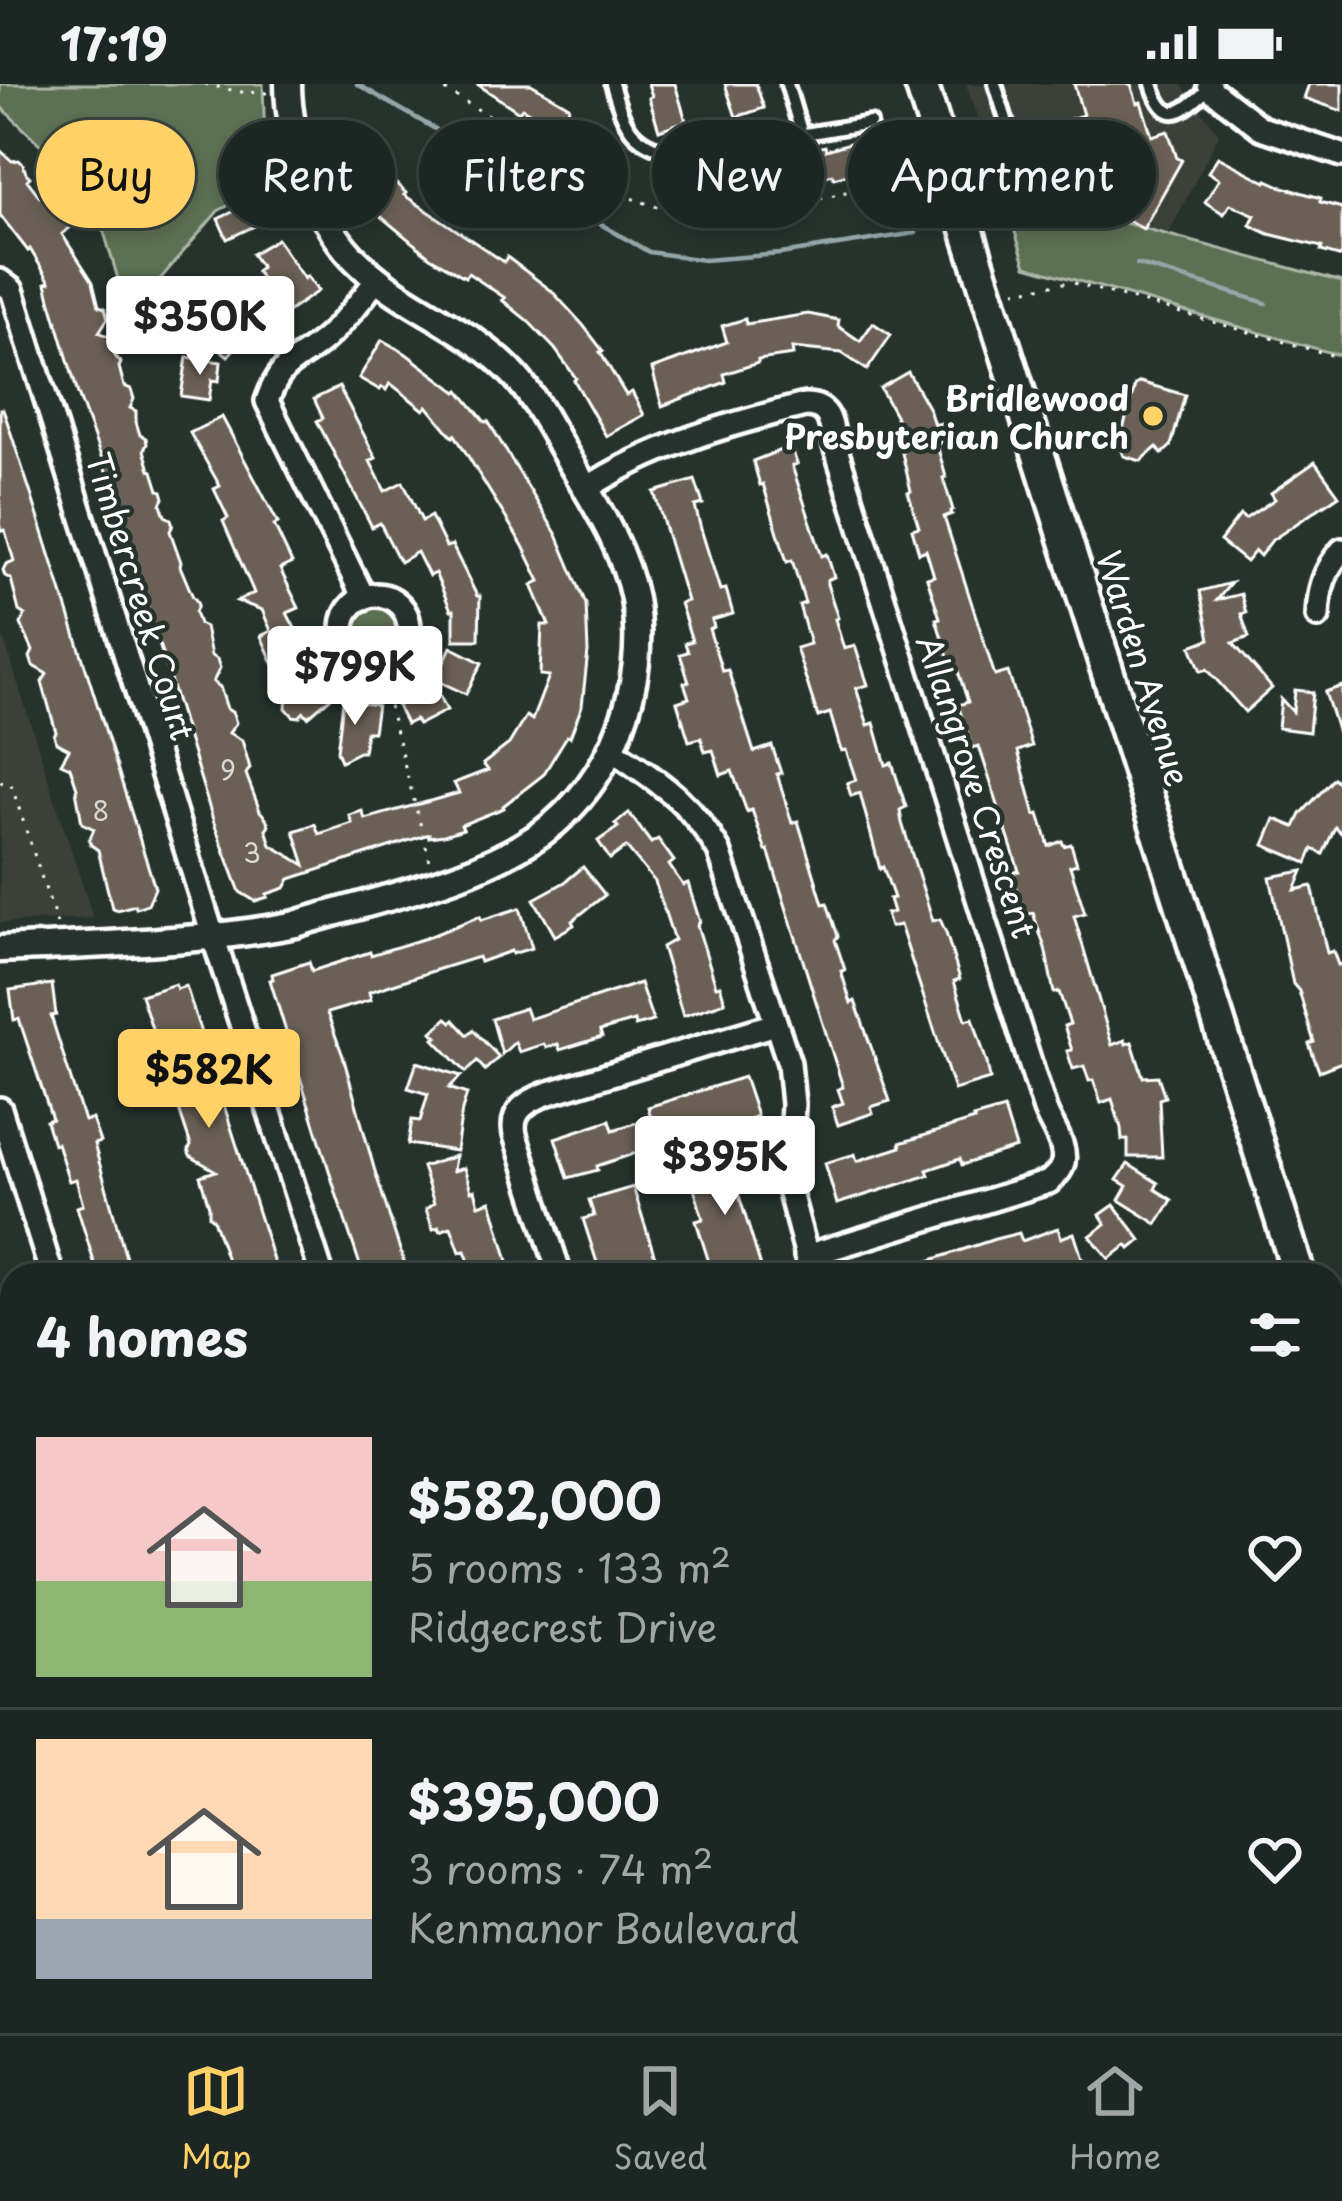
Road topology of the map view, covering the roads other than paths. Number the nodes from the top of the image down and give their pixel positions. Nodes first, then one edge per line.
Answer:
1 (612, 84) edge
2 (787, 84) edge
3 (921, 84) edge
4 (995, 84) edge
5 (1152, 84) edge
6 (1210, 86) edge
7 (288, 89) edge
8 (798, 120) edge
9 (933, 120) edge
10 (1006, 120) edge
11 (652, 146) edge
12 (1342, 155) edge
13 (967, 228) edge
14 (378, 278) junction
15 (0, 281) edge
16 (586, 489) junction
17 (1342, 550) edge
18 (364, 598) dead end
19 (1318, 616) dead end
20 (611, 749) junction
21 (213, 936) junction
22 (0, 950) edge
23 (775, 1024) junction
24 (0, 1109) edge
25 (48, 1263) edge
26 (318, 1263) edge
27 (556, 1263) edge
28 (808, 1263) edge
29 (818, 1263) edge
30 (1294, 1263) edge

1 - 11 lane
2 - 8 lane
3 - 9 main road, Warden Avenue
4 - 10 lane
5 - 6 lane
6 - 12 street
7 - 14 street
13 - 30 main road, Warden Avenue
14 - 16 street
14 - 18 street
15 - 21 street, Timbercreek Court
16 - 20 street
16 - 29 street, Allangrove Crescent
17 - 19 street
20 - 21 street
20 - 23 street
21 - 22 street
21 - 26 street, Timbercreek Court
23 - 27 street
23 - 28 street
24 - 25 street

